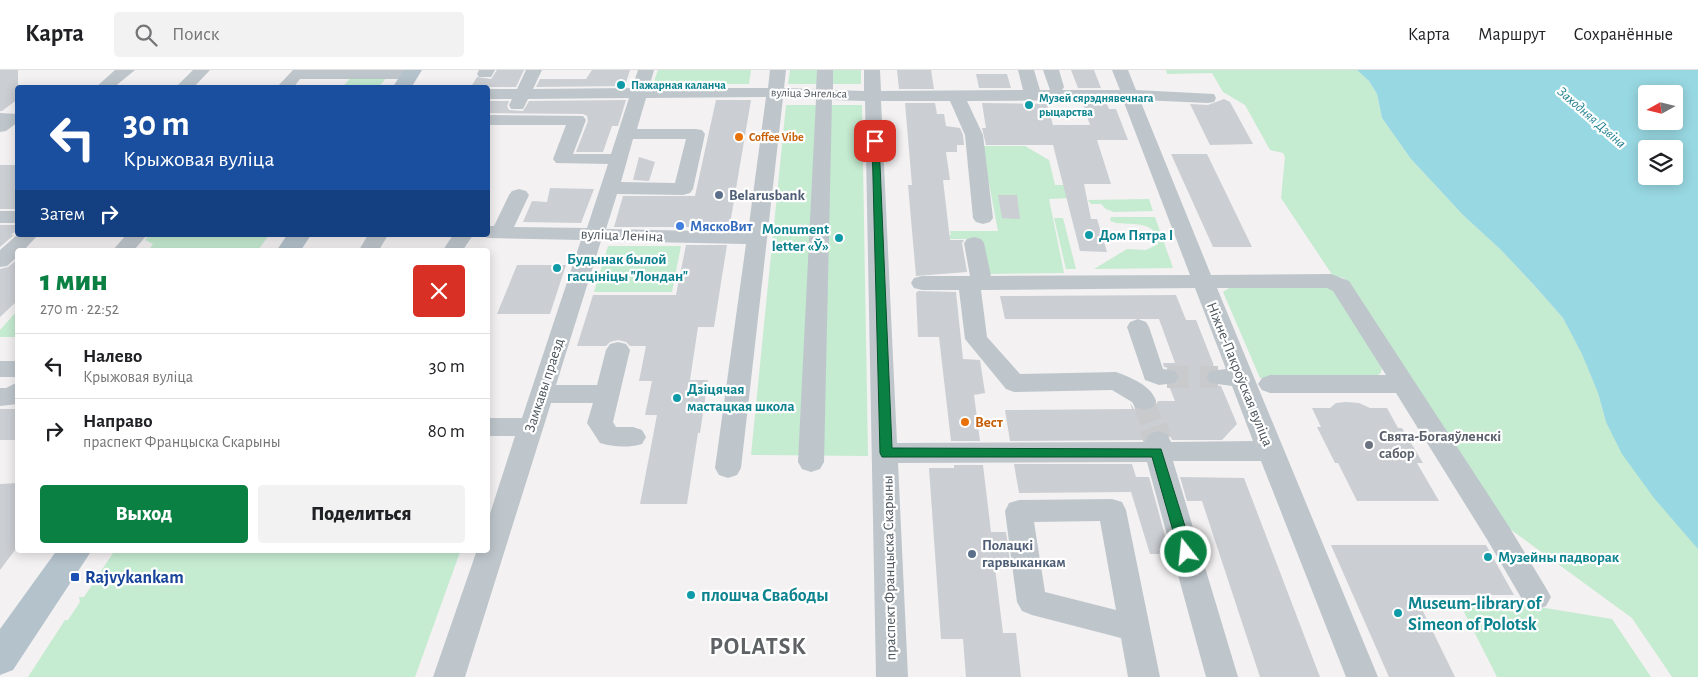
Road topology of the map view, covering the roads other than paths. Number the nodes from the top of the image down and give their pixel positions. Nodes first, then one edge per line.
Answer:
1 (127, 70) edge
2 (202, 70) edge
3 (534, 70) edge
4 (646, 70) edge
5 (778, 70) edge
6 (825, 70) edge
7 (872, 70) edge
8 (1026, 70) edge
9 (1051, 70) edge
10 (1120, 70) edge
11 (408, 77) edge
12 (107, 85) edge
13 (186, 85) edge
14 (287, 85) edge
15 (1056, 87) dead end
16 (640, 93) junction
17 (490, 94) edge
18 (522, 94) junction
19 (775, 94) junction
20 (824, 94) junction
21 (1033, 95) junction
22 (1130, 95) junction
23 (874, 96) junction
24 (958, 96) junction
25 (1208, 98) dead end
26 (0, 118) edge
27 (490, 120) edge
28 (510, 120) junction
29 (0, 127) edge
30 (627, 134) junction
31 (619, 159) junction
32 (610, 188) junction
33 (519, 195) dead end
34 (0, 217) edge
35 (15, 217) edge
36 (983, 218) dead end
37 (494, 232) edge
38 (593, 235) junction
39 (26, 237) edge
40 (135, 237) edge
41 (298, 237) edge
42 (377, 237) edge
43 (462, 237) edge
44 (757, 238) junction
45 (974, 243) dead end
46 (125, 248) edge
47 (290, 248) edge
48 (370, 248) edge
49 (454, 248) edge
50 (0, 261) edge
51 (1203, 282) junction
52 (922, 283) dead end
53 (975, 283) junction
54 (1138, 326) dead end
55 (618, 350) dead end
56 (0, 369) edge
57 (15, 369) edge
58 (1166, 377) tunnel mouth
59 (1218, 377) tunnel mouth
60 (1242, 378) junction
61 (1270, 384) dead end
62 (1404, 384) junction
63 (15, 394) edge
64 (542, 394) junction
65 (607, 394) junction
66 (0, 397) edge
67 (1144, 401) tunnel mouth
68 (490, 427) edge
69 (531, 427) junction
70 (633, 437) dead end
71 (1157, 446) junction
72 (1270, 451) junction
73 (886, 453) junction
74 (811, 462) dead end
75 (728, 468) dead end
76 (490, 552) edge
77 (74, 553) edge
78 (490, 553) edge
79 (1536, 597) dead end
80 (1135, 628) junction
81 (0, 658) edge
82 (449, 677) edge
83 (892, 677) edge
84 (1144, 677) edge
85 (1222, 677) edge
86 (1362, 677) edge

1 - 12 street
2 - 13 street
3 - 18 street
4 - 16 street, Замкавы праезд
5 - 19 street
6 - 20 street
7 - 23 street, праспект Францыска Скарыны
8 - 21 street
9 - 15 street
10 - 22 street, Ніжне-Пакроўская вуліца
11 - 14 street
16 - 18 street, вуліца Энгельса
16 - 19 street, вуліца Энгельса
16 - 30 street, Замкавы праезд
17 - 18 street, вуліца Энгельса
18 - 28 street
19 - 20 street, вуліца Энгельса
19 - 44 street
20 - 23 street, вуліца Энгельса
20 - 74 street
21 - 22 street, вуліца Энгельса
21 - 24 street, вуліца Энгельса
22 - 25 street, вуліца Энгельса
22 - 51 street, Ніжне-Пакроўская вуліца
23 - 24 street, вуліца Энгельса
23 - 73 street, праспект Францыска Скарыны
24 - 36 street
26 - 29 street
27 - 28 street
28 - 31 street
30 - 31 street, Замкавы праезд
30 - 32 street
31 - 32 street, Замкавы праезд
32 - 38 street, Замкавы праезд
33 - 37 street
34 - 35 street
37 - 38 street, вуліца Леніна
38 - 44 street, вуліца Леніна
38 - 64 street, Замкавы праезд
39 - 50 street
40 - 46 street
41 - 47 main road
42 - 48 street
43 - 49 street
44 - 75 street
45 - 53 street
51 - 53 street
51 - 60 street, Ніжне-Пакроўская вуліца
51 - 62 street
52 - 53 street
53 - 67 street
54 - 58 street
55 - 65 street
56 - 57 street
59 - 60 street
60 - 72 street, Ніжне-Пакроўская вуліца
61 - 62 street
62 - 79 street
63 - 66 street
64 - 65 street
64 - 69 street, Замкавы праезд
65 - 70 street
68 - 69 street
69 - 76 street, Замкавы праезд
71 - 72 street
71 - 73 street
71 - 85 street
72 - 86 street, Ніжне-Пакроўская вуліца
73 - 83 street, праспект Францыска Скарыны
77 - 81 main road
78 - 82 street, Замкавы праезд
80 - 80 street
80 - 84 street

